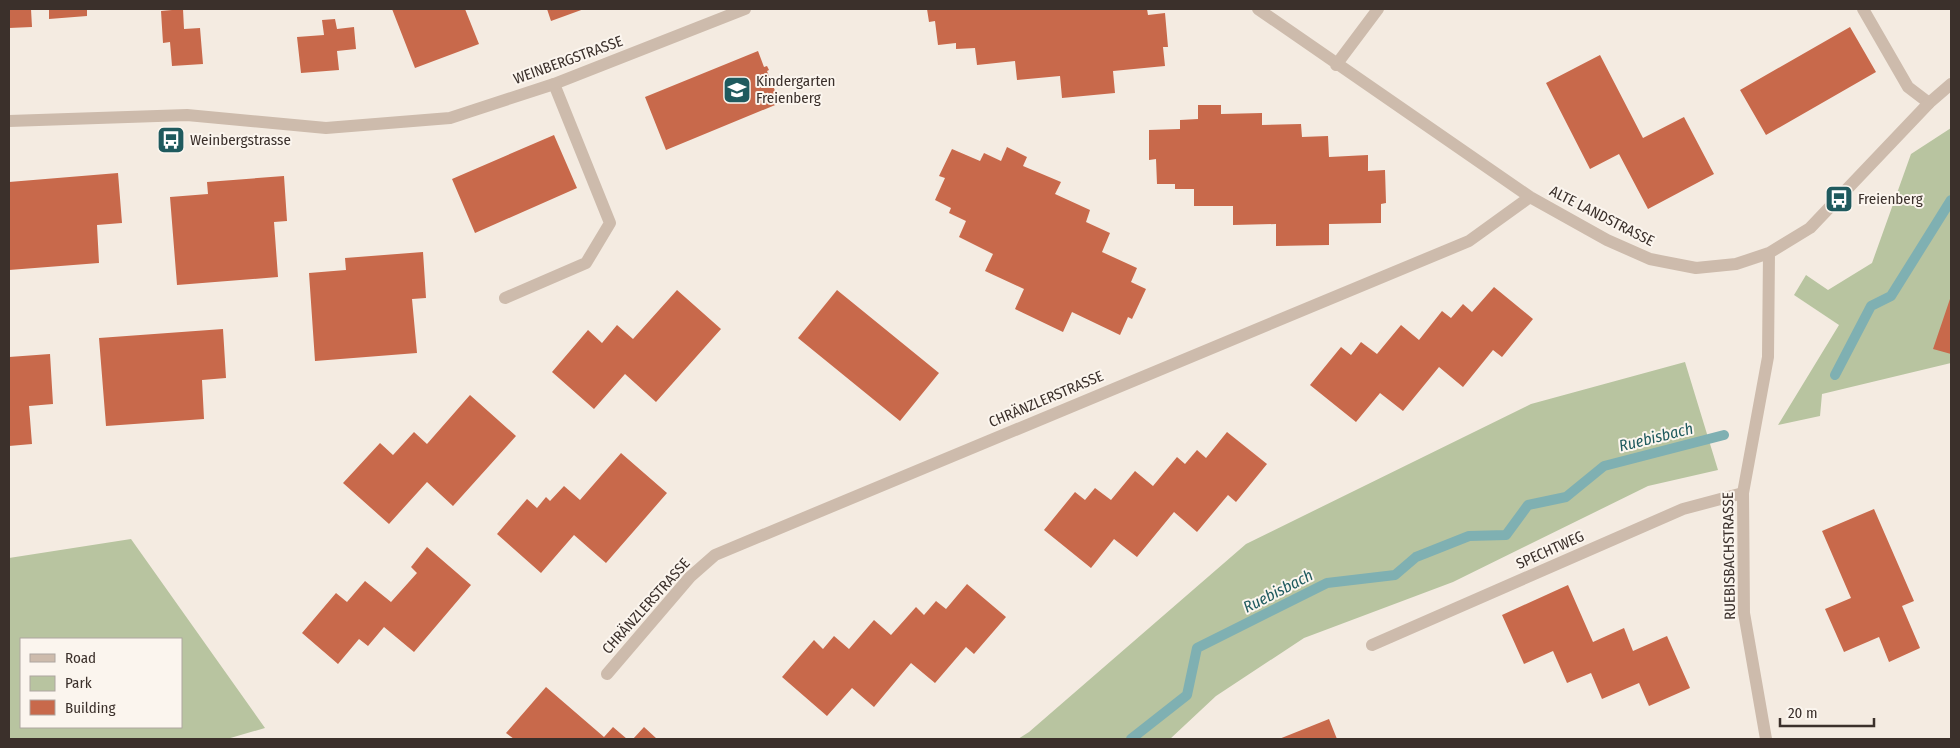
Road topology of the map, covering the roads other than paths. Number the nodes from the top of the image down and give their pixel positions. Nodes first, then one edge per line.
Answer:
1 (745, 9) edge
2 (1258, 9) edge
3 (1378, 9) edge
4 (1863, 9) edge
5 (1336, 65) junction
6 (554, 84) junction
7 (1951, 84) edge
8 (1928, 103) junction
9 (9, 121) edge
10 (1530, 197) junction
11 (1769, 253) junction
12 (505, 298) dead end
13 (1743, 493) junction
14 (1372, 646) dead end
15 (607, 674) dead end
16 (1766, 739) edge

1 - 6 street, WEINBERGSTRASSE
2 - 5 street, ALTE LANDSTRASSE
3 - 5 street
4 - 8 street
5 - 10 street, ALTE LANDSTRASSE
6 - 9 street, WEINBERGSTRASSE
6 - 12 street
7 - 8 street, ALTE LANDSTRASSE
8 - 11 street, ALTE LANDSTRASSE
10 - 11 street, ALTE LANDSTRASSE
10 - 15 street, CHRÄNZLERSTRASSE
11 - 13 street, RUEBISBACHSTRASSE
13 - 14 street, SPECHTWEG
13 - 16 street, RUEBISBACHSTRASSE

